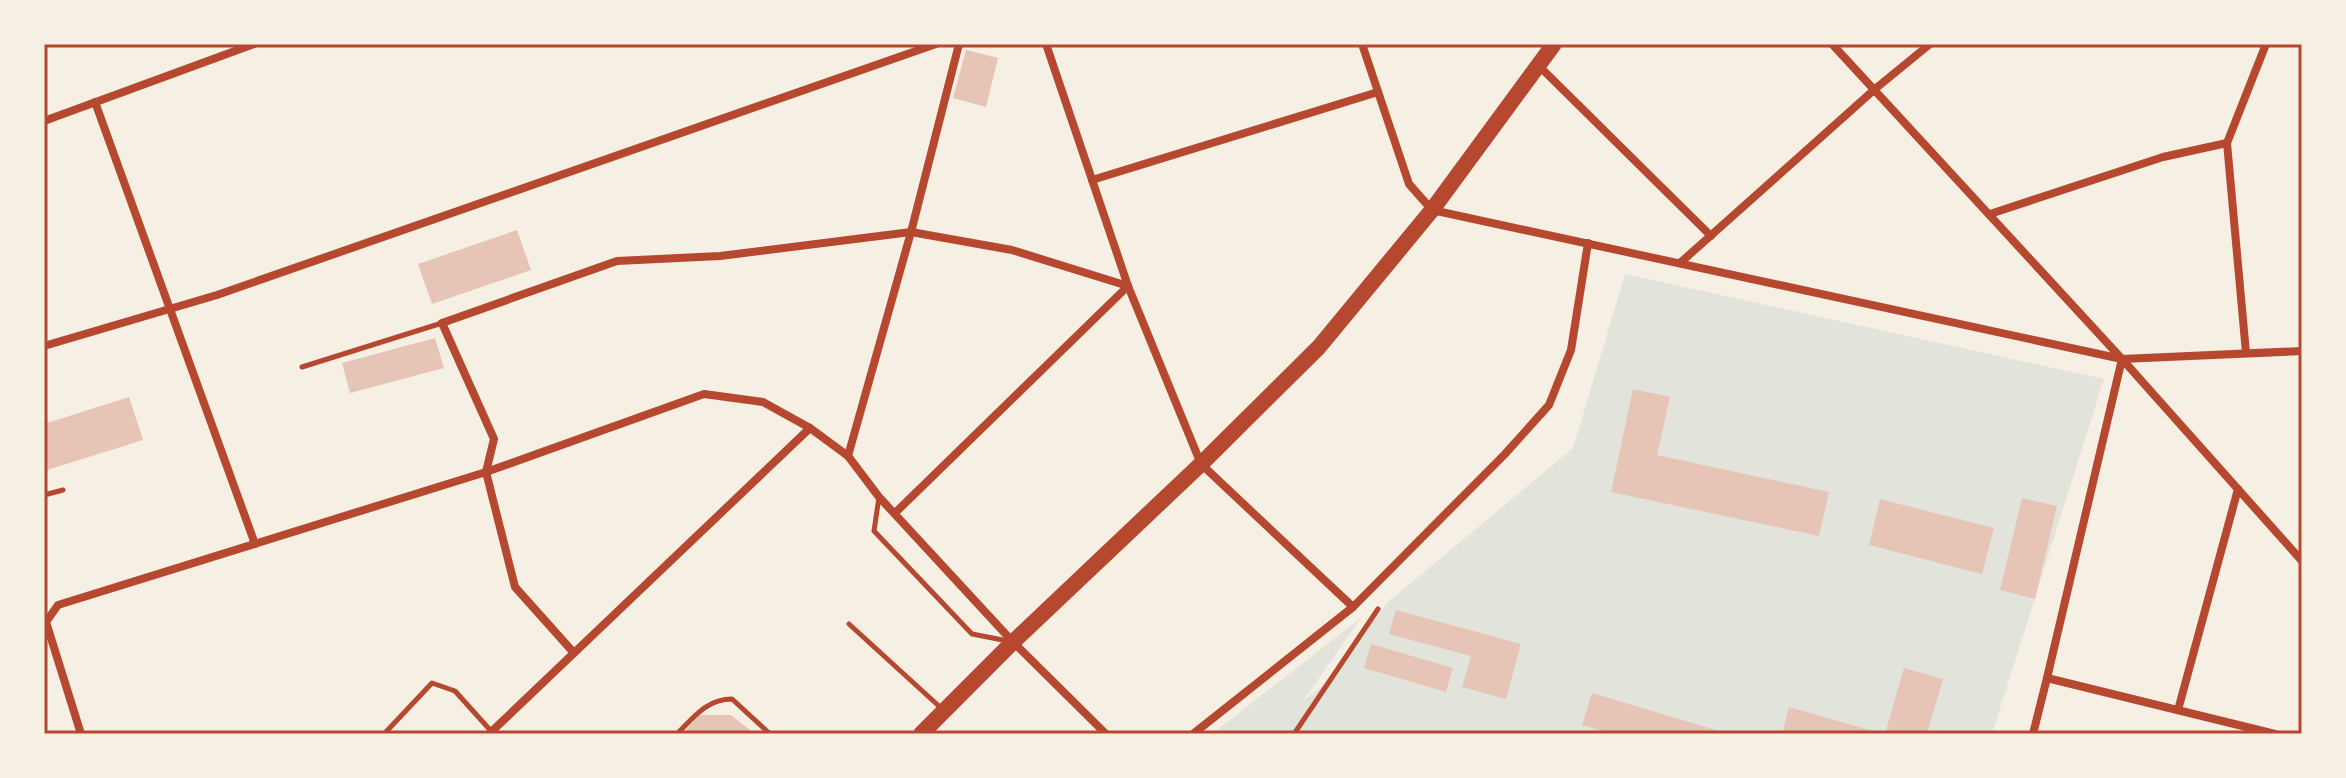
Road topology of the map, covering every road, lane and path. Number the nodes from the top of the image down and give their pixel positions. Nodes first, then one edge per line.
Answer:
1 (254, 44) edge
2 (936, 44) edge
3 (959, 44) edge
4 (1046, 44) edge
5 (1362, 44) edge
6 (1554, 44) edge
7 (1832, 44) edge
8 (1930, 44) edge
9 (2266, 44) edge
10 (1538, 65) junction
11 (1875, 89) junction
12 (1378, 92) junction
13 (95, 102) junction
14 (44, 121) edge
15 (2227, 143) junction
16 (1092, 180) junction
17 (1432, 210) junction
18 (1990, 214) junction
19 (911, 232) junction
20 (1711, 236) junction
21 (1588, 243) junction
22 (1680, 263) junction
23 (1128, 286) junction
24 (169, 308) junction
25 (442, 323) junction
26 (44, 346) edge
27 (2302, 351) edge
28 (2246, 353) junction
29 (2122, 359) junction
30 (302, 367) dead end
31 (810, 428) junction
32 (848, 456) junction
33 (1201, 464) junction
34 (486, 472) junction
35 (2238, 489) junction
36 (63, 490) dead end
37 (44, 495) edge
38 (879, 497) junction
39 (895, 513) junction
40 (255, 544) junction
41 (2301, 559) edge
42 (1353, 607) junction
43 (1378, 609) dead end
44 (46, 622) edge
45 (849, 624) dead end
46 (1013, 642) junction
47 (574, 653) junction
48 (2047, 678) junction
49 (2178, 710) junction
50 (945, 711) junction
51 (490, 733) edge
52 (81, 734) edge
53 (384, 734) edge
54 (677, 734) edge
55 (770, 734) edge
56 (921, 734) edge
57 (1106, 734) edge
58 (1193, 734) edge
59 (1294, 734) edge
60 (2033, 734) edge
61 (2275, 734) edge

1 - 13 street
2 - 24 street
3 - 19 street
4 - 16 street
5 - 12 street
6 - 10 main road
7 - 11 street
8 - 11 street
9 - 15 street
10 - 17 main road
10 - 20 street
11 - 18 street
11 - 20 street
12 - 16 street
12 - 17 street
13 - 14 street
13 - 24 street
15 - 18 street
15 - 28 street
16 - 23 street
17 - 21 street
17 - 33 main road
18 - 29 street
19 - 23 street
19 - 25 street
19 - 32 street
20 - 22 street
21 - 22 street
21 - 42 street
22 - 29 street
23 - 33 street
23 - 39 street
24 - 26 street
24 - 40 street
25 - 30 lane
25 - 34 street
27 - 28 street
28 - 29 street
29 - 35 street
29 - 48 street
31 - 32 street
31 - 34 street
31 - 47 street
32 - 38 street
33 - 42 street
33 - 46 main road
34 - 40 street
34 - 47 street
35 - 41 street
35 - 49 street
36 - 37 lane
38 - 39 street
38 - 46 lane
39 - 46 street
40 - 44 street
42 - 58 street
43 - 59 lane
44 - 52 street
45 - 50 lane
46 - 50 main road
46 - 57 street
47 - 51 street
48 - 49 street
48 - 60 street
49 - 61 street
50 - 56 main road
51 - 53 lane
54 - 55 lane

